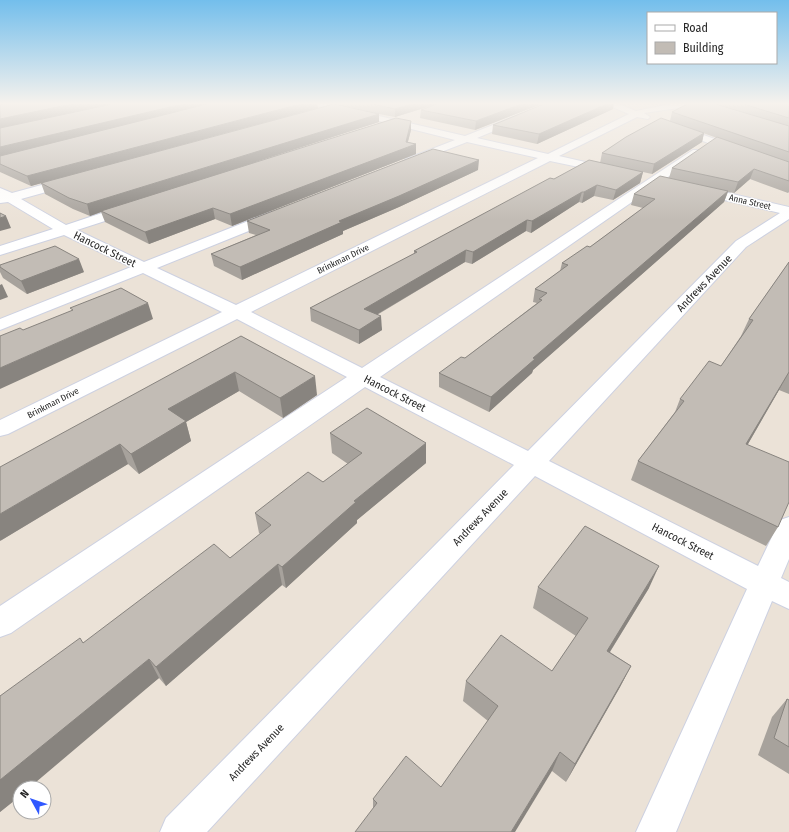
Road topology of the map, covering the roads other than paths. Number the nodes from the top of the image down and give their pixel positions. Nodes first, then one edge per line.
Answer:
1 (459, 142) edge
2 (479, 142) edge
3 (580, 142) edge
4 (712, 142) edge
5 (715, 142) edge
6 (549, 157) junction
7 (400, 165) edge
8 (789, 169) edge
9 (624, 174) edge
10 (639, 177) edge
11 (79, 179) edge
12 (654, 180) junction
13 (669, 184) edge
14 (684, 187) edge
15 (3, 197) edge
16 (139, 205) edge
17 (291, 209) edge
18 (789, 212) edge
19 (65, 230) junction
20 (0, 251) edge
21 (145, 268) junction
22 (237, 312) junction
23 (0, 325) edge
24 (363, 376) junction
25 (0, 429) edge
26 (532, 463) junction
27 (789, 527) edge
28 (776, 589) edge
29 (0, 623) edge
30 (180, 832) edge
31 (656, 832) edge

1 - 7 street
2 - 6 street
3 - 6 street, Brinkman Drive
4 - 12 street
5 - 8 street
6 - 9 street
6 - 22 street, Brinkman Drive
10 - 12 street
11 - 15 street
12 - 13 street
12 - 24 street
14 - 18 street, Anna Street
15 - 19 street, Hancock Street
16 - 19 street
17 - 21 street
18 - 26 street, Andrews Avenue
19 - 20 street
19 - 21 street, Hancock Street
21 - 22 street, Hancock Street
21 - 23 street
22 - 24 street, Hancock Street
22 - 25 street, Brinkman Drive
24 - 26 street, Hancock Street
24 - 29 street
26 - 28 street, Hancock Street
26 - 30 street, Andrews Avenue
27 - 28 street
28 - 31 street

